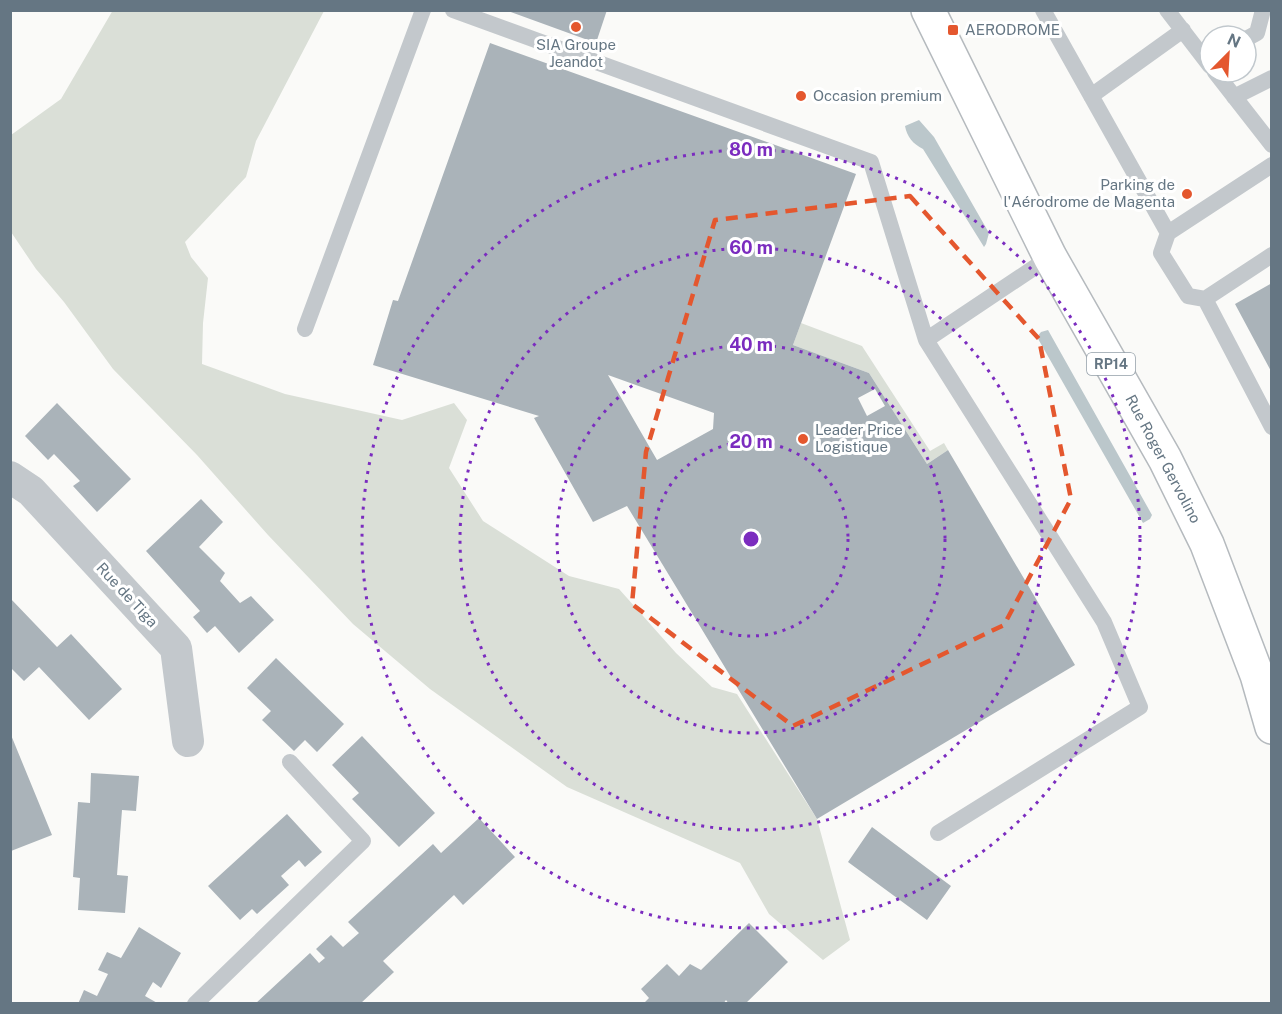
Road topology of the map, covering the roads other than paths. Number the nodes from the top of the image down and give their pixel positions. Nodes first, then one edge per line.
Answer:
1 (423, 10) edge
2 (453, 10) edge
3 (928, 10) edge
4 (1043, 10) edge
5 (1167, 10) edge
6 (1263, 10) edge
7 (1258, 29) edge
8 (1183, 30) junction
9 (1198, 49) edge
10 (1272, 78) edge
11 (1224, 84) edge
12 (1091, 96) junction
13 (1234, 97) junction
14 (1272, 145) edge
15 (1272, 165) edge
16 (1168, 232) junction
17 (1272, 255) edge
18 (1050, 256) junction
19 (1205, 299) junction
20 (305, 329) dead end
21 (926, 340) junction
22 (1272, 427) edge
23 (10, 477) edge
24 (1272, 727) edge
25 (188, 741) dead end
26 (290, 762) dead end
27 (938, 833) dead end
28 (195, 1004) edge

1 - 20 lane
2 - 21 lane
3 - 18 main road, Rue Roger Gervolino / RP14
4 - 12 lane
5 - 8 lane
6 - 7 lane
8 - 9 lane
8 - 12 lane
10 - 13 lane
11 - 13 lane
12 - 16 lane
13 - 14 lane
15 - 16 lane
16 - 19 lane
17 - 19 lane
18 - 21 lane
18 - 24 main road, Rue Roger Gervolino / RP14
19 - 22 lane
21 - 27 lane
23 - 25 street, Rue de Tiga
26 - 28 lane

